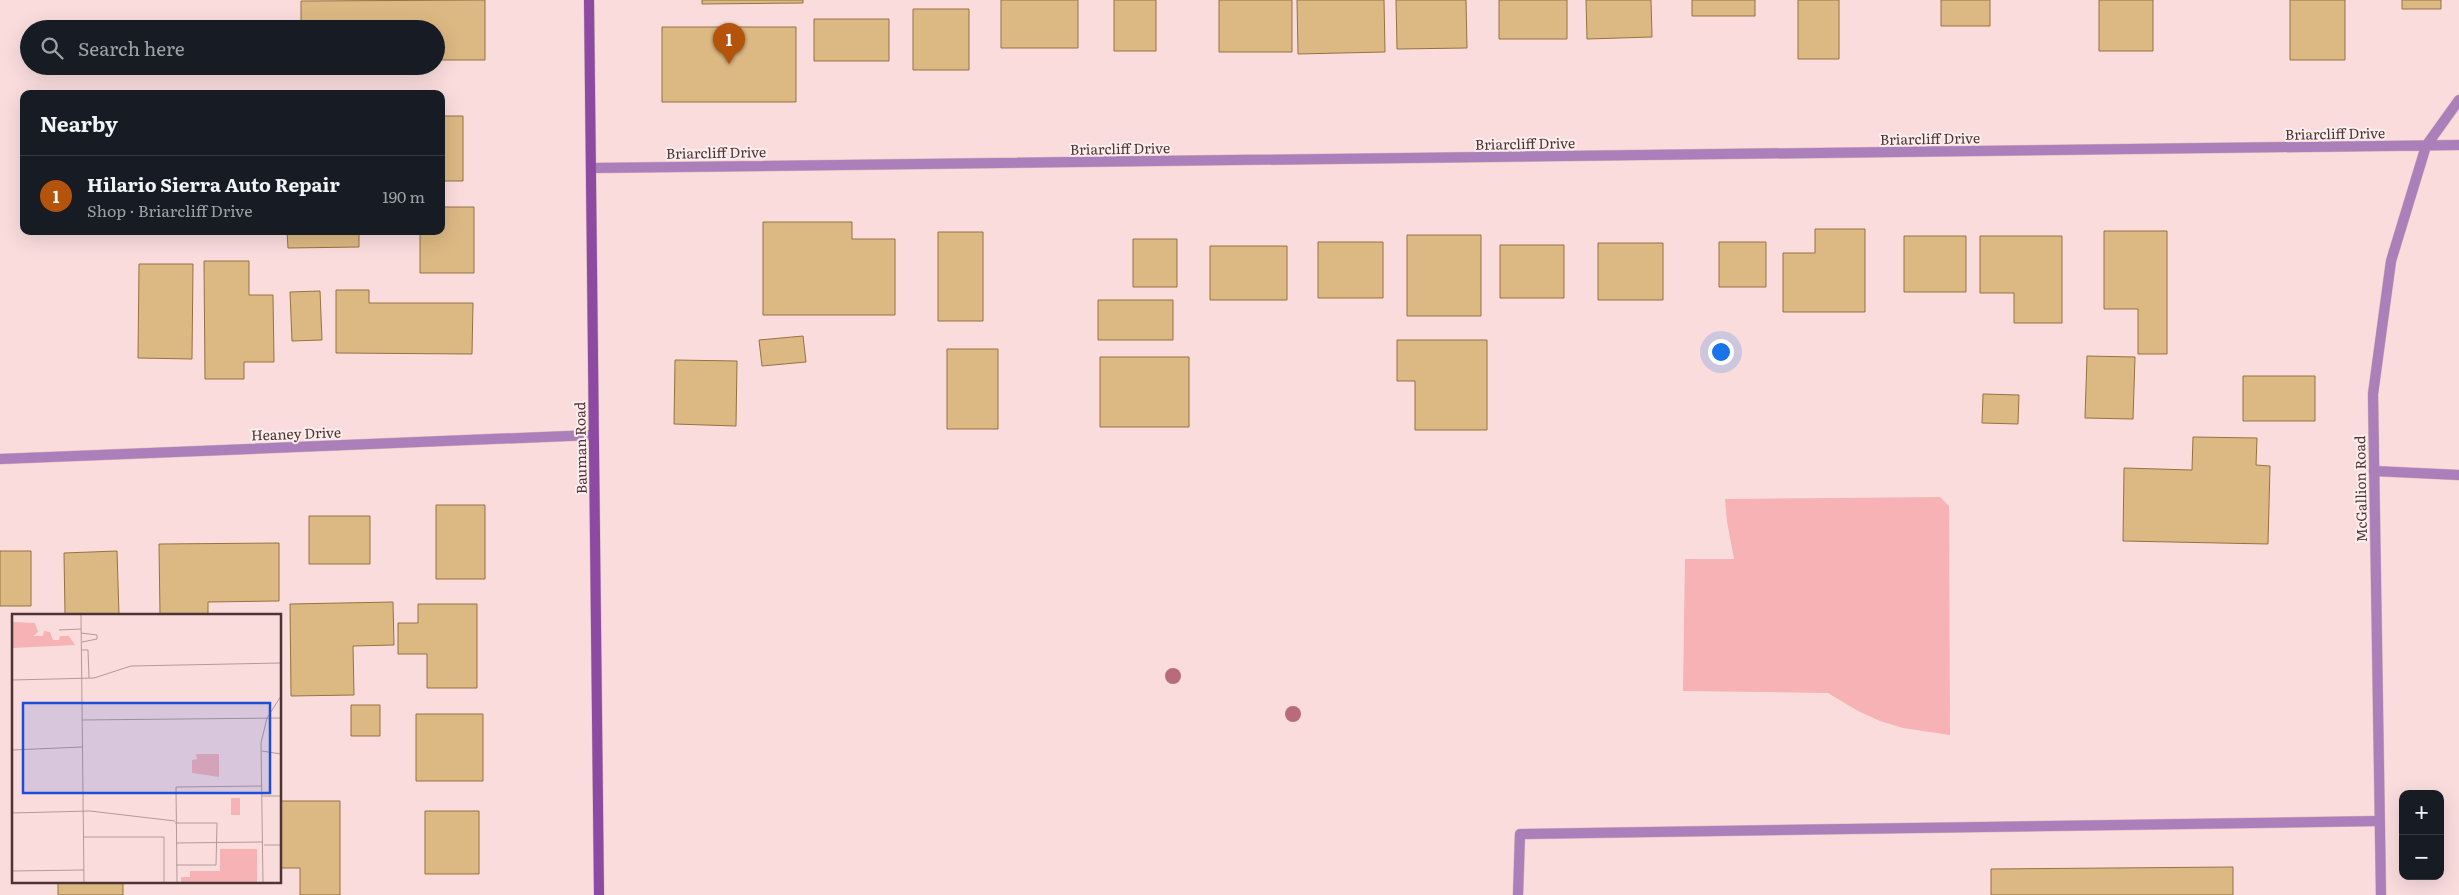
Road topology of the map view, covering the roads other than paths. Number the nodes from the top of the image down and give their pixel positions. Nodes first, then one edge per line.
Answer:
1 (589, 0) edge
2 (2459, 100) edge
3 (2459, 145) edge
4 (2426, 146) junction
5 (592, 168) junction
6 (593, 435) junction
7 (0, 459) edge
8 (2374, 471) junction
9 (2459, 475) edge
10 (2379, 821) junction
11 (599, 895) edge
12 (1518, 895) edge
13 (2381, 895) edge

1 - 5 street, Bauman Road
2 - 4 street, McGallion Road
3 - 4 street, Briarcliff Drive
4 - 5 street, Briarcliff Drive
4 - 8 street, McGallion Road
5 - 6 street, Bauman Road
6 - 7 street, Heaney Drive
6 - 11 street, Bauman Road
8 - 9 street
8 - 10 street, McGallion Road
10 - 12 street
10 - 13 street, McGallion Road

